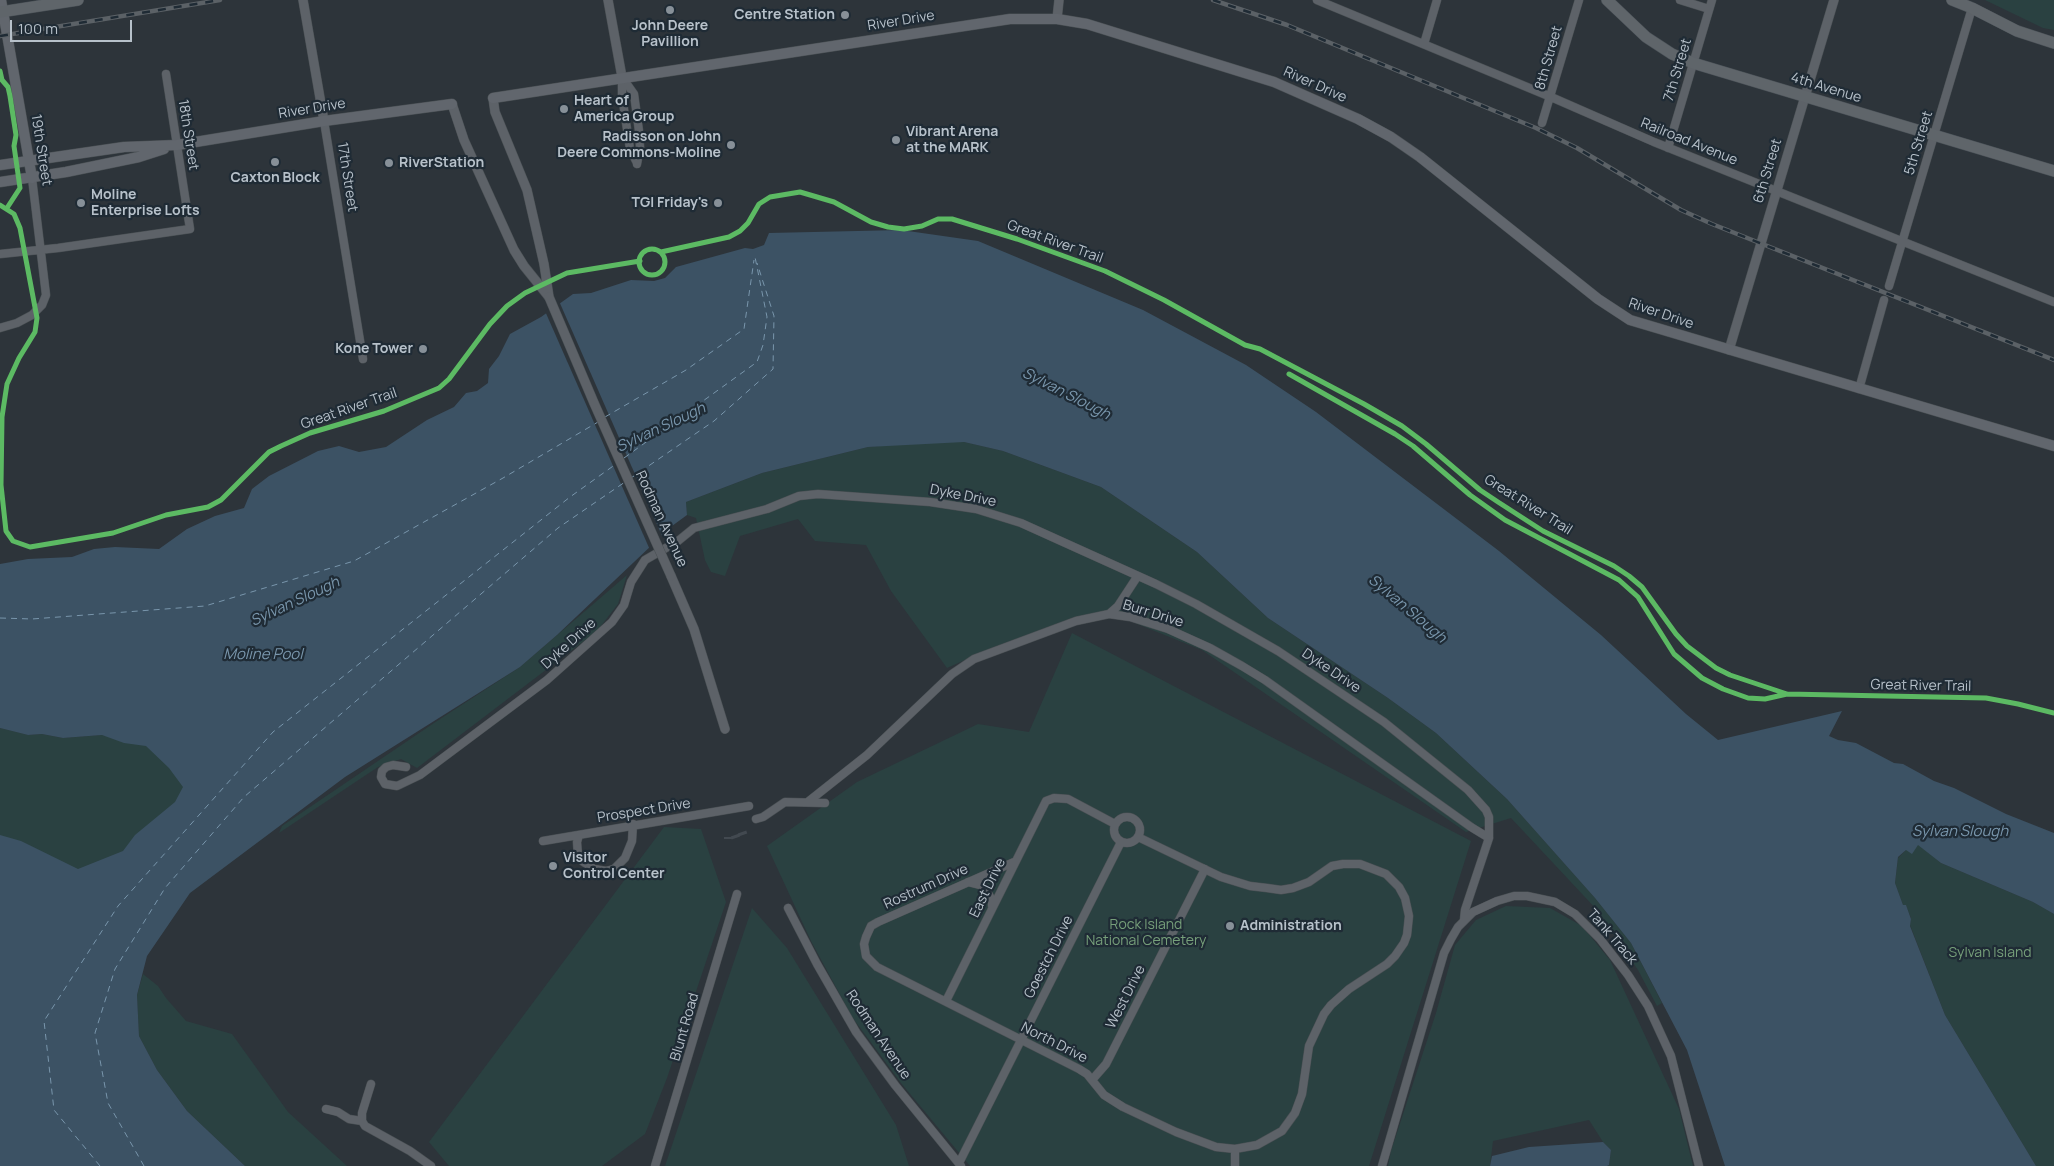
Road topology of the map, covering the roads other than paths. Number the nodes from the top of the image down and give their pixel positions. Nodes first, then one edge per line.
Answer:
1 (78, 0) edge
2 (303, 0) edge
3 (608, 0) edge
4 (1059, 0) edge
5 (1317, 0) edge
6 (1437, 0) edge
7 (1579, 0) edge
8 (1607, 0) edge
9 (1680, 0) edge
10 (1712, 0) edge
11 (1834, 0) edge
12 (1952, 0) edge
13 (1, 8) edge
14 (1972, 8) junction
15 (1709, 9) junction
16 (1057, 19) junction
17 (2054, 43) edge
18 (1424, 44) junction
19 (1692, 63) junction
20 (166, 74) dead end
21 (622, 77) junction
22 (1550, 96) junction
23 (1805, 97) junction
24 (493, 98) joint
25 (452, 104) joint
26 (324, 121) junction
27 (1542, 123) dead end
28 (1934, 136) junction
29 (177, 145) junction
30 (1668, 148) junction
31 (29, 161) junction
32 (0, 165) edge
33 (2054, 172) edge
34 (32, 178) junction
35 (0, 182) edge
36 (1776, 191) junction
37 (1902, 241) junction
38 (42, 250) junction
39 (0, 254) edge
40 (1889, 286) dead end
41 (549, 297) junction
42 (1884, 300) dead end
43 (2054, 302) edge
44 (0, 328) edge
45 (1729, 350) junction
46 (363, 359) dead end
47 (1859, 389) junction
48 (2054, 446) edge
49 (1137, 577) junction
50 (1109, 614) junction
51 (725, 729) dead end
52 (406, 767) dead end
53 (809, 801) junction
54 (825, 803) dead end
55 (749, 806) dead end
56 (756, 819) dead end
57 (633, 824) junction
58 (1115, 824) junction
59 (579, 835) junction
60 (1138, 837) junction
61 (1489, 838) junction
62 (543, 841) dead end
63 (1121, 842) junction
64 (1014, 862) junction
65 (1205, 869) junction
66 (968, 882) junction
67 (737, 894) dead end
68 (788, 908) dead end
69 (992, 909) junction
70 (1464, 920) junction
71 (864, 950) joint
72 (946, 1002) junction
73 (1021, 1041) junction
74 (1092, 1080) junction
75 (371, 1084) dead end
76 (326, 1109) dead end
77 (362, 1121) junction
78 (1235, 1149) junction
79 (960, 1165) edge
80 (430, 1166) edge
81 (656, 1166) edge
82 (1235, 1166) edge
83 (1382, 1166) edge
84 (1699, 1166) edge

1 - 13 main road
2 - 26 street, 17th Street
3 - 21 street
4 - 16 street
5 - 18 street, Railroad Avenue
6 - 18 street
7 - 22 street, 8th Street
8 - 19 main road, 4th Avenue
9 - 15 street
10 - 15 street, 7th Street
11 - 23 street, 6th Street
12 - 14 main road
13 - 31 main road, 19th Street
14 - 17 main road
14 - 28 street, 5th Street
15 - 19 street, 7th Street
16 - 21 main road, River Drive
16 - 45 main road, River Drive
18 - 22 street, Railroad Avenue
19 - 23 main road, 4th Avenue
19 - 30 street, 7th Street
20 - 29 street, 18th Street
21 - 21 street
21 - 24 main road, River Drive
22 - 27 street, 8th Street
22 - 30 street, Railroad Avenue
23 - 28 main road, 4th Avenue
23 - 36 street, 6th Street
24 - 41 street
25 - 26 main road, River Drive
25 - 41 street
26 - 29 main road, River Drive
26 - 46 street, 17th Street
28 - 33 main road, 4th Avenue
28 - 37 street, 5th Street
29 - 31 main road, River Drive
29 - 34 main road, River Drive
29 - 38 street, 18th Street
30 - 36 street, Railroad Avenue
31 - 32 main road, River Drive
31 - 34 main road, 19th Street
34 - 35 main road, River Drive
34 - 38 street, 19th Street
36 - 37 street, Railroad Avenue
36 - 45 street, 6th Street
37 - 40 street, 5th Street
37 - 43 street, Railroad Avenue
38 - 39 street
38 - 44 street, 19th Street
41 - 51 street, Rodman Avenue, bridge
42 - 47 street
45 - 47 main road, River Drive
47 - 48 main road, River Drive
49 - 50 street
49 - 52 street, Dyke Drive
49 - 61 street, Dyke Drive
50 - 53 street, Burr Drive
50 - 61 street, Burr Drive
53 - 54 street
53 - 56 street
55 - 57 street, Prospect Drive
57 - 59 street, Prospect Drive
57 - 59 street
58 - 60 street
58 - 63 street
58 - 64 street, East Drive
59 - 62 street, Prospect Drive
60 - 63 street
60 - 65 street
61 - 70 street, Dyke Drive
63 - 73 street, Goestch Drive
64 - 66 street, Rostrum Drive
64 - 69 street, East Drive
65 - 74 street, West Drive
65 - 78 street
66 - 69 street
66 - 71 street, Rostrum Drive
67 - 81 street, Blunt Road
68 - 79 street, Rodman Avenue
69 - 72 street, East Drive
70 - 83 street, Tank Track
70 - 84 street, Tank Track
71 - 72 street, North Drive
72 - 73 street, North Drive
73 - 74 street, North Drive
73 - 79 street, Goestch Drive
74 - 78 street, North Drive
75 - 77 street
76 - 77 street
77 - 80 street
78 - 82 street

